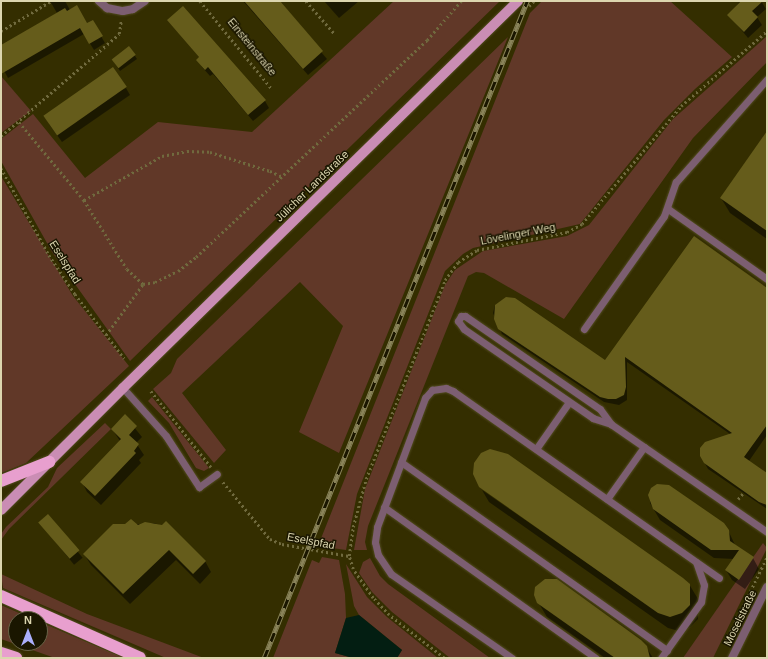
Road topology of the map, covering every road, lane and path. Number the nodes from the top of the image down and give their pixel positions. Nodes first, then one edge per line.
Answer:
1 (51, 1) edge
2 (98, 1) edge
3 (146, 1) edge
4 (200, 1) edge
5 (306, 1) edge
6 (461, 1) edge
7 (518, 1) edge
8 (121, 21) dead end
9 (1, 31) edge
10 (767, 31) edge
11 (334, 33) dead end
12 (767, 79) edge
13 (272, 89) dead end
14 (19, 122) junction
15 (1, 136) edge
16 (1, 168) edge
17 (282, 177) junction
18 (84, 200) junction
19 (668, 209) junction
20 (767, 279) edge
21 (143, 284) junction
22 (584, 329) dead end
23 (106, 335) junction
24 (124, 358) dead end
25 (122, 388) junction
26 (151, 391) dead end
27 (569, 402) junction
28 (611, 424) junction
29 (644, 447) junction
30 (536, 449) junction
31 (49, 462) junction
32 (401, 462) junction
33 (217, 474) junction
34 (1, 481) edge
35 (607, 499) junction
36 (384, 507) junction
37 (1, 510) edge
38 (767, 532) edge
39 (349, 556) junction
40 (767, 557) edge
41 (696, 562) junction
42 (719, 578) dead end
43 (767, 587) edge
44 (1, 596) edge
45 (725, 644) dead end
46 (667, 650) junction
47 (1, 652) edge
48 (16, 658) edge
49 (140, 658) edge
50 (444, 658) edge
51 (512, 658) edge
52 (596, 658) edge
53 (661, 658) edge
54 (732, 658) edge

1 - 9 path
2 - 3 street
4 - 13 path, Einsteinstraße
5 - 11 path
6 - 17 path
7 - 25 main road, Jülicher Landstraße
8 - 14 path
10 - 39 path, Lövelinger Weg
12 - 19 lane
14 - 15 path
14 - 18 path
16 - 23 path, Eselspfad
17 - 18 path
17 - 21 path
18 - 21 path
19 - 20 lane
19 - 22 lane
21 - 23 path
23 - 24 path, Eselspfad
25 - 31 main road, Jülicher Landstraße
25 - 33 lane
26 - 33 path, Eselspfad
27 - 28 lane
27 - 28 lane
27 - 30 lane
28 - 29 lane
29 - 35 lane
29 - 38 lane
30 - 32 lane
30 - 35 lane
31 - 34 highway
31 - 37 main road, Jülicher Landstraße
32 - 36 lane
32 - 46 lane
33 - 39 path, Eselspfad
35 - 41 lane
36 - 51 lane
36 - 52 lane
39 - 50 path, Eselspfad
40 - 45 path
41 - 42 lane
41 - 46 lane
43 - 54 street, Moselstraße
44 - 49 highway
46 - 53 lane
47 - 48 highway

